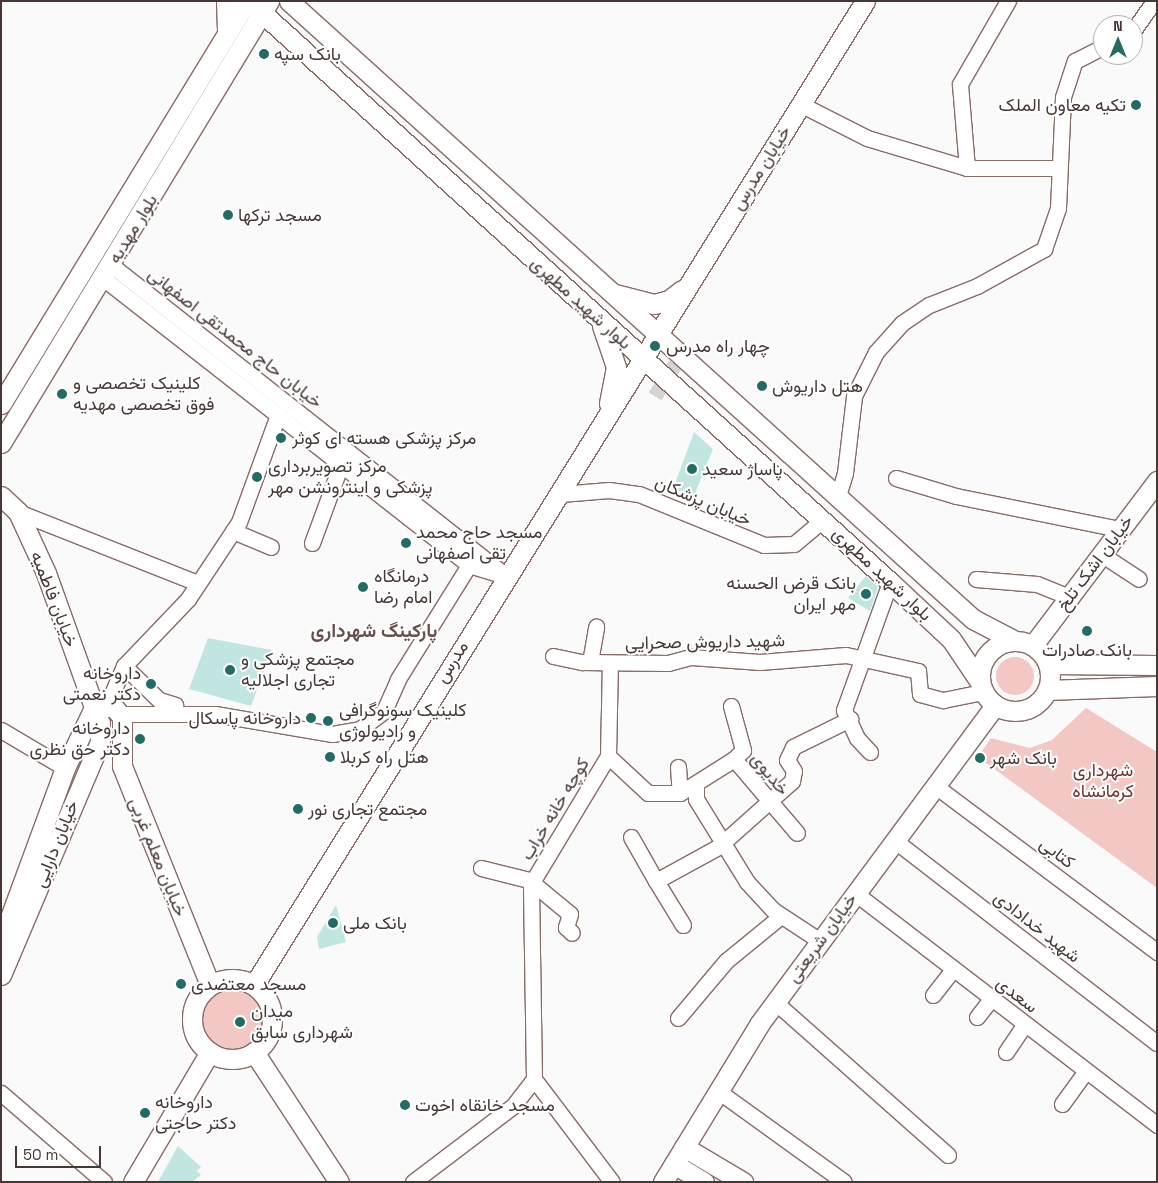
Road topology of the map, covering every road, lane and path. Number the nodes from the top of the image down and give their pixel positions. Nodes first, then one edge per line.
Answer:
1 (226, 1) edge
2 (865, 1) edge
3 (1008, 1) edge
4 (1154, 1) edge
5 (256, 4) edge
6 (296, 4) edge
7 (1143, 17) edge
8 (282, 33) junction
9 (235, 37) junction
10 (1093, 52) edge
11 (802, 105) junction
12 (415, 115) junction
13 (396, 137) junction
14 (967, 168) junction
15 (1058, 168) junction
16 (529, 220) junction
17 (512, 241) junction
18 (113, 276) junction
19 (687, 286) junction
20 (607, 291) junction
21 (595, 317) junction
22 (657, 334) junction
23 (642, 358) junction
24 (1, 404) edge
25 (278, 416) junction
26 (606, 416) junction
27 (1, 443) edge
28 (341, 464) junction
29 (896, 478) dead end
30 (1157, 481) edge
31 (561, 494) junction
32 (1, 496) edge
33 (838, 496) junction
34 (18, 512) junction
35 (823, 520) junction
36 (1119, 529) junction
37 (233, 531) junction
38 (312, 542) dead end
39 (271, 547) dead end
40 (1101, 554) junction
41 (469, 565) junction
42 (505, 576) junction
43 (976, 579) dead end
44 (1139, 579) dead end
45 (890, 582) junction
46 (197, 583) junction
47 (1069, 597) junction
48 (596, 627) dead end
49 (1024, 643) junction
50 (553, 656) dead end
51 (862, 656) junction
52 (590, 662) junction
53 (610, 663) junction
54 (1048, 664) junction
55 (1157, 665) edge
56 (124, 666) junction
57 (1157, 686) edge
58 (1047, 690) junction
59 (986, 693) junction
60 (175, 705) dead end
61 (731, 706) dead end
62 (107, 714) junction
63 (850, 719) junction
64 (1, 730) edge
65 (870, 752) dead end
66 (608, 756) junction
67 (734, 759) junction
68 (68, 762) junction
69 (90, 764) junction
70 (678, 767) dead end
71 (934, 785) junction
72 (696, 786) junction
73 (680, 793) junction
74 (768, 803) junction
75 (797, 833) dead end
76 (631, 836) dead end
77 (894, 840) junction
78 (722, 842) junction
79 (481, 868) dead end
80 (656, 881) junction
81 (531, 884) junction
82 (855, 893) junction
83 (781, 916) junction
84 (683, 925) dead end
85 (572, 933) dead end
86 (820, 941) junction
87 (1, 942) edge
88 (1157, 952) edge
89 (952, 969) junction
90 (1, 975) edge
91 (210, 985) junction
92 (254, 985) junction
93 (933, 995) dead end
94 (991, 999) junction
95 (775, 1002) junction
96 (977, 1017) dead end
97 (678, 1018) dead end
98 (1024, 1025) junction
99 (1157, 1043) edge
100 (210, 1052) junction
101 (254, 1052) junction
102 (1006, 1052) dead end
103 (1085, 1072) junction
104 (534, 1079) junction
105 (718, 1092) junction
106 (1, 1094) edge
107 (1062, 1104) dead end
108 (1157, 1125) edge
109 (684, 1147) junction
110 (948, 1155) dead end
111 (674, 1164) junction
112 (104, 1182) edge
113 (133, 1182) edge
114 (339, 1182) edge
115 (413, 1182) edge
116 (612, 1182) edge
117 (663, 1182) edge
118 (704, 1182) edge
119 (743, 1182) edge
120 (844, 1182) edge

1 - 9 main road
2 - 11 main road, خیابان مدرس
3 - 14 street
4 - 7 street
5 - 8 main road, بلوار شهید مطهری
5 - 9 main road, بلوار مهدیه
6 - 12 main road, بلوار شهید مطهری
8 - 9 main road
8 - 13 main road, بلوار شهید مطهری
9 - 18 main road, بلوار مهدیه
9 - 24 main road, بلوار مهدیه
10 - 15 street
11 - 14 street
11 - 19 main road, خیابان مدرس
12 - 13 main road
12 - 16 main road, بلوار شهید مطهری
13 - 17 main road, بلوار شهید مطهری
14 - 15 street
15 - 33 street
16 - 17 main road
16 - 20 main road, بلوار شهید مطهری
17 - 21 main road, بلوار شهید مطهری
18 - 25 street, خیابان حاج محمدتقی اصفهانی
18 - 27 main road, بلوار مهدیه
18 - 42 street, خیابان حاج محمدتقی اصفهانی
19 - 20 main road
19 - 22 main road, خیابان مدرس
20 - 22 main road, بلوار شهید مطهری
21 - 23 main road, بلوار شهید مطهری
21 - 26 main road
22 - 23 main road, خیابان مدرس
22 - 33 main road, بلوار شهید مطهری
23 - 26 main road, مدرس
23 - 35 main road, بلوار شهید مطهری
25 - 28 street, خیابان حاج محمدتقی اصفهانی
25 - 37 street
26 - 31 main road, مدرس
28 - 38 street
28 - 41 street, خیابان حاج محمدتقی اصفهانی
29 - 36 street
30 - 36 main road, خیابان اشک تلخ
31 - 35 street, خیابان پزشکان
31 - 42 main road, مدرس
32 - 34 main road, خیابان فاطمیه
33 - 35 main road
33 - 49 main road, بلوار شهید مطهری
34 - 46 street
34 - 62 main road, خیابان فاطمیه
35 - 45 main road, بلوار شهید مطهری
36 - 40 main road, خیابان اشک تلخ
37 - 39 street
37 - 46 street
40 - 44 street
40 - 47 main road, خیابان اشک تلخ
41 - 42 street, خیابان حاج محمدتقی اصفهانی
41 - 62 street
42 - 92 main road, مدرس
43 - 47 street
45 - 51 street
45 - 59 main road, بلوار شهید مطهری
46 - 56 street
47 - 49 main road, خیابان اشک تلخ
48 - 52 street
49 - 54 main road
49 - 59 main road
50 - 52 street, شهید داریوش صحرایی
51 - 53 street, شهید داریوش صحرایی
51 - 59 street, شهید داریوش صحرایی
51 - 63 street
52 - 53 street, شهید داریوش صحرایی
53 - 66 street, کوچه خانه خراب
54 - 55 main road
54 - 58 main road
56 - 60 street
56 - 62 street
57 - 58 main road
58 - 59 main road
59 - 71 main road, خیابان شریعتی
61 - 67 street
62 - 68 main road, خیابان دارایی
62 - 69 main road, خیابان دارایی
62 - 91 main road, خیابان معلم غربی
63 - 65 street
63 - 74 street
64 - 68 street
66 - 73 street, خدیوی
66 - 81 street, کوچه خانه خراب
67 - 72 street, خدیوی
67 - 74 street, خدیوی
68 - 69 main road
68 - 87 main road, خیابان دارایی
69 - 90 main road, خیابان دارایی
70 - 73 street
71 - 77 main road, خیابان شریعتی
71 - 88 street, کتابی
72 - 73 street, خدیوی
72 - 78 street
74 - 75 street, خدیوی
74 - 78 street
76 - 80 street
77 - 82 main road, خیابان شریعتی
77 - 99 street, شهید خدادادی
78 - 80 street
78 - 83 street
79 - 81 street
80 - 84 street
81 - 85 street
81 - 104 street
82 - 86 main road, خیابان شریعتی
82 - 89 street, سعدی
83 - 86 street
83 - 97 street
86 - 95 main road, خیابان شریعتی
89 - 93 street
89 - 94 street, سعدی
91 - 92 main road
91 - 100 main road
92 - 101 main road
94 - 96 street
94 - 98 street, سعدی
95 - 105 main road, خیابان شریعتی
95 - 110 street
98 - 102 street
98 - 103 street, سعدی
100 - 101 main road
100 - 113 main road
101 - 114 main road
103 - 107 street
103 - 108 street, سعدی
104 - 115 street
104 - 116 street
105 - 109 main road, خیابان شریعتی
105 - 120 street
106 - 112 street
109 - 111 main road, خیابان شریعتی
109 - 119 main road
111 - 117 main road, خیابان شریعتی
111 - 118 main road

